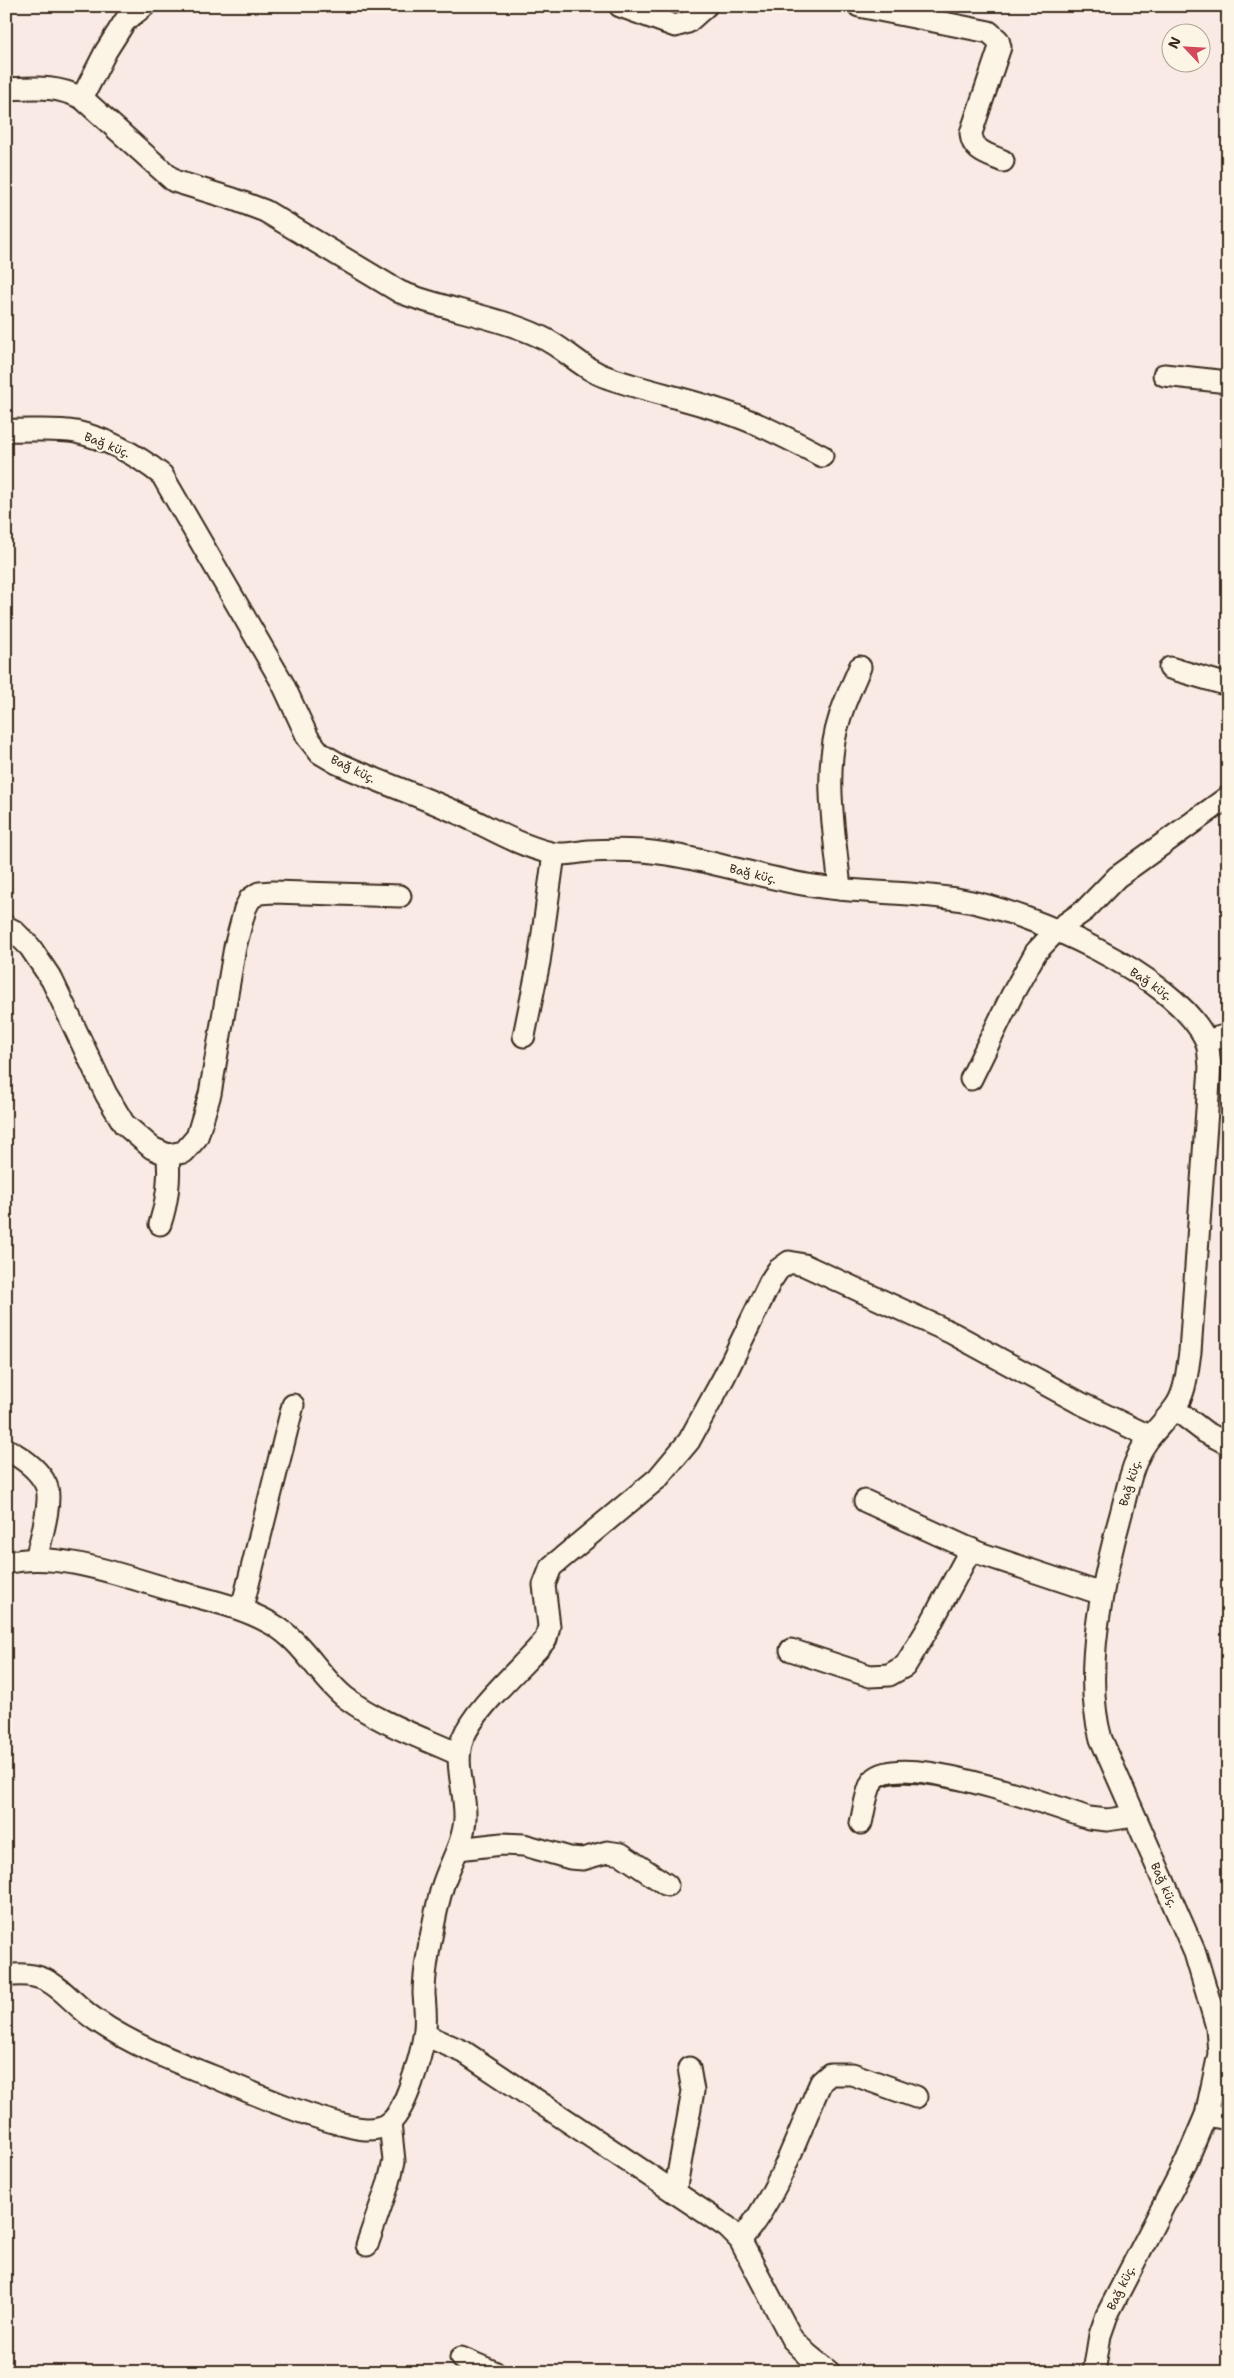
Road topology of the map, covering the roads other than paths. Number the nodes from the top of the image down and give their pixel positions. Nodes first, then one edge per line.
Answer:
1 (144, 6) edge
2 (620, 6) edge
3 (706, 6) edge
4 (859, 6) edge
5 (122, 14) edge
6 (6, 89) edge
7 (82, 98) junction
8 (1003, 160) dead end
9 (1164, 375) dead end
10 (1228, 382) edge
11 (6, 430) edge
12 (822, 456) dead end
13 (860, 667) dead end
14 (1170, 668) dead end
15 (1228, 685) edge
16 (1228, 797) edge
17 (554, 854) junction
18 (840, 889) junction
19 (400, 896) dead end
20 (6, 927) edge
21 (1057, 930) junction
22 (1228, 1035) edge
23 (524, 1036) dead end
24 (1206, 1041) junction
25 (971, 1079) dead end
26 (168, 1155) junction
27 (160, 1224) dead end
28 (294, 1405) dead end
29 (1175, 1409) junction
30 (1149, 1436) junction
31 (1228, 1444) edge
32 (6, 1449) edge
33 (865, 1501) dead end
34 (971, 1549) junction
35 (36, 1559) junction
36 (6, 1562) edge
37 (1102, 1594) junction
38 (242, 1608) junction
39 (791, 1650) dead end
40 (458, 1754) junction
41 (1134, 1816) junction
42 (861, 1823) dead end
43 (458, 1849) junction
44 (667, 1884) dead end
45 (6, 1976) edge
46 (425, 2035) junction
47 (689, 2068) dead end
48 (916, 2097) dead end
49 (1206, 2115) junction
50 (1228, 2119) edge
51 (390, 2123) junction
52 (675, 2192) junction
53 (740, 2240) junction
54 (367, 2245) dead end
55 (461, 2358) dead end
56 (494, 2372) edge
57 (829, 2372) edge
58 (1094, 2372) edge

1 - 5 street
2 - 3 street
4 - 8 street
5 - 7 street
6 - 7 street
7 - 12 street
9 - 10 street
11 - 17 street, Bağ küç.
13 - 18 street
14 - 15 street
16 - 21 street
17 - 18 street, Bağ küç.
17 - 23 street
18 - 21 street, Bağ küç.
19 - 26 street
20 - 26 street
21 - 24 street, Bağ küç.
21 - 25 street
22 - 24 street
24 - 29 street, Bağ küç.
26 - 27 street
28 - 38 street
29 - 30 street, Bağ küç.
29 - 31 street
30 - 37 street, Bağ küç.
30 - 40 street
32 - 35 street
33 - 34 street
34 - 37 street
34 - 39 street
35 - 36 street
35 - 38 street
37 - 41 street, Bağ küç.
38 - 40 street
40 - 43 street
41 - 42 street
41 - 49 street, Bağ küç.
43 - 44 street
43 - 46 street
45 - 51 street
46 - 51 street
46 - 52 street
47 - 52 street
48 - 53 street
49 - 50 street
49 - 58 street, Bağ küç.
51 - 54 street
52 - 53 street
53 - 57 street
55 - 56 street

